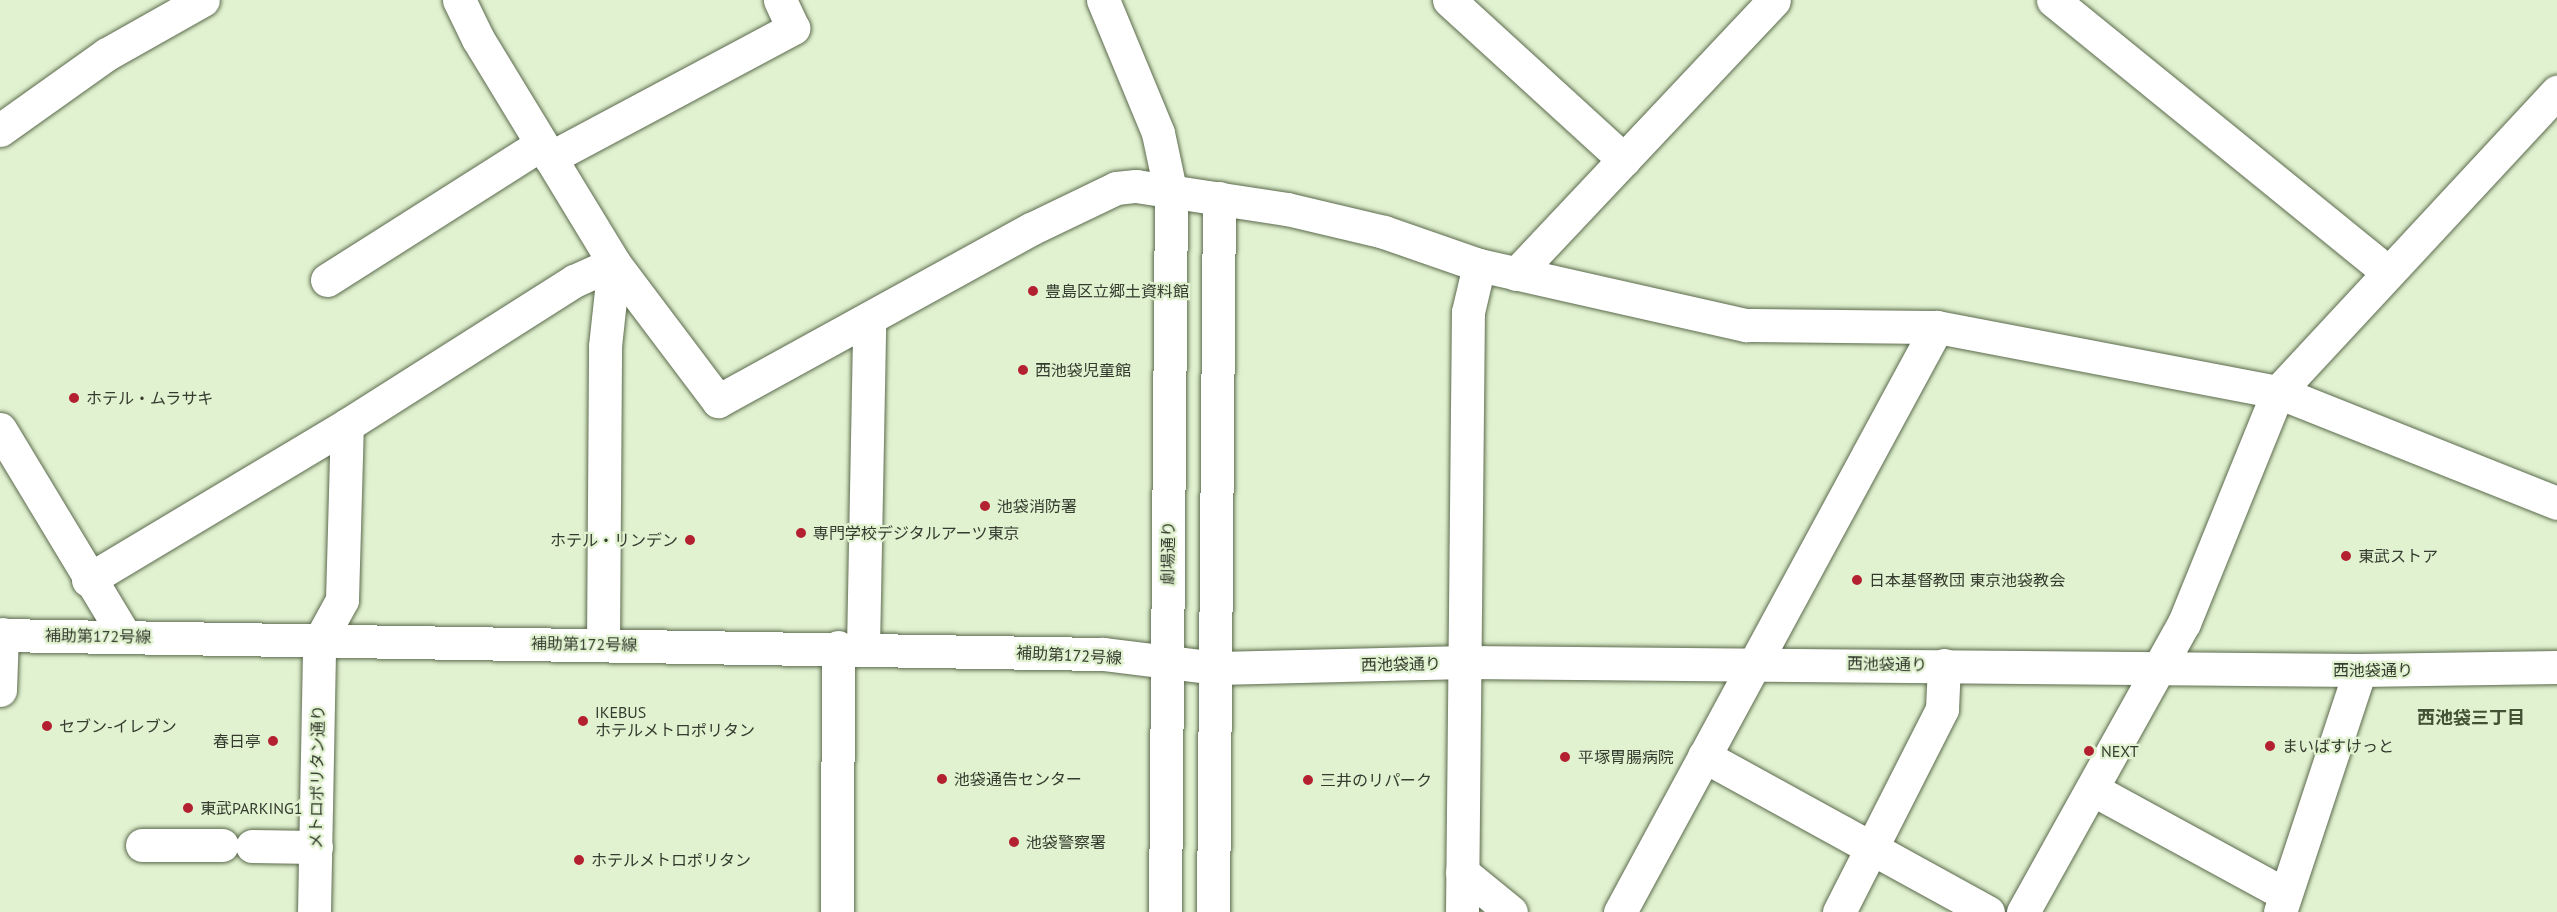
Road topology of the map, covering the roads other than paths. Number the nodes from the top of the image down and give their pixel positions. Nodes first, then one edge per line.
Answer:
1 (203, 0) edge
2 (459, 0) edge
3 (780, 0) edge
4 (1103, 0) edge
5 (1449, 0) edge
6 (1774, 0) edge
7 (2053, 0) edge
8 (2557, 92) edge
9 (0, 130) edge
10 (546, 151) junction
11 (1624, 160) junction
12 (1171, 194) junction
13 (1219, 198) junction
14 (614, 263) junction
15 (1479, 265) junction
16 (2388, 272) junction
17 (1516, 274) junction
18 (327, 280) dead end
19 (869, 321) junction
20 (1937, 327) junction
21 (2278, 392) junction
22 (347, 425) junction
23 (0, 429) edge
24 (2557, 502) edge
25 (88, 580) junction
26 (1, 634) edge
27 (125, 636) junction
28 (319, 642) junction
29 (603, 644) junction
30 (850, 648) junction
31 (1167, 662) junction
32 (1466, 662) junction
33 (1756, 663) junction
34 (1944, 665) junction
35 (2557, 667) edge
36 (1217, 668) junction
37 (2159, 668) junction
38 (2360, 670) junction
39 (0, 690) edge
40 (1704, 756) junction
41 (2092, 789) junction
42 (142, 845) dead end
43 (316, 847) junction
44 (1873, 849) junction
45 (1462, 872) junction
46 (2282, 903) edge
47 (314, 912) edge
48 (837, 912) edge
49 (1165, 912) edge
50 (1213, 912) edge
51 (1462, 912) edge
52 (1511, 912) edge
53 (1620, 912) edge
54 (1839, 912) edge
55 (1988, 912) edge
56 (2023, 912) edge

1 - 9 street
2 - 10 street
3 - 10 street
4 - 12 street, 劇場通り
5 - 11 street
6 - 11 street
7 - 16 street
8 - 16 street
10 - 14 street
10 - 18 street
11 - 17 street
12 - 13 street
12 - 19 street
12 - 31 street, 劇場通り
13 - 15 street
13 - 36 street
14 - 19 street
14 - 22 street
14 - 29 street
15 - 17 street
15 - 32 street
16 - 21 street
17 - 20 street
19 - 30 street
20 - 21 street
20 - 33 street
21 - 24 street
21 - 37 street
22 - 25 street
22 - 28 street
23 - 25 street
25 - 27 street
26 - 27 street, 補助第172号線
26 - 39 street
27 - 28 street, 補助第172号線
28 - 29 street, 補助第172号線
28 - 43 street, メトロポリタン通り
29 - 30 street, 補助第172号線
30 - 31 street, 補助第172号線
30 - 48 street
31 - 36 street, 補助第172号線
31 - 49 street, 劇場通り
32 - 33 street, 西池袋通り
32 - 36 street, 西池袋通り
32 - 45 street
33 - 34 street, 西池袋通り
33 - 40 street
34 - 37 street, 西池袋通り
34 - 44 street
35 - 38 street, 西池袋通り
36 - 50 street
37 - 38 street, 西池袋通り
37 - 41 street
38 - 46 street
40 - 44 street
40 - 53 street
41 - 46 street
41 - 56 street
42 - 43 street
43 - 47 street, メトロポリタン通り
44 - 54 street
44 - 55 street
45 - 51 street
45 - 52 street

